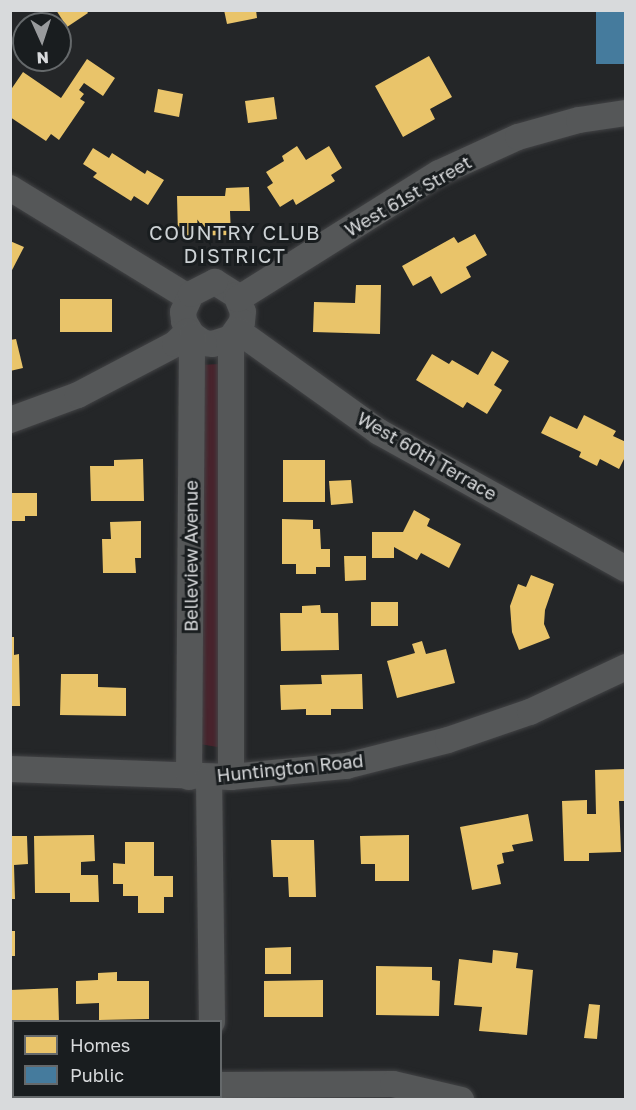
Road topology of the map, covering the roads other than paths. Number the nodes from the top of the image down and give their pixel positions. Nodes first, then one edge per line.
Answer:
1 (626, 113) edge
2 (10, 188) edge
3 (189, 297) junction
4 (238, 299) junction
5 (190, 333) junction
6 (235, 334) junction
7 (10, 420) edge
8 (626, 569) edge
9 (626, 667) edge
10 (10, 769) edge
11 (210, 777) junction
12 (212, 1020) edge
13 (222, 1085) edge
14 (461, 1100) edge

1 - 4 street, West 61st Street
2 - 3 street
3 - 4 street
3 - 5 street
4 - 6 street
5 - 6 street
5 - 7 street
5 - 11 street, Belleview Avenue
6 - 8 street, West 60th Terrace
6 - 11 street, Belleview Avenue
9 - 11 street, Huntington Road
10 - 11 street, Huntington Road
11 - 12 street, Belleview Avenue
13 - 14 street

